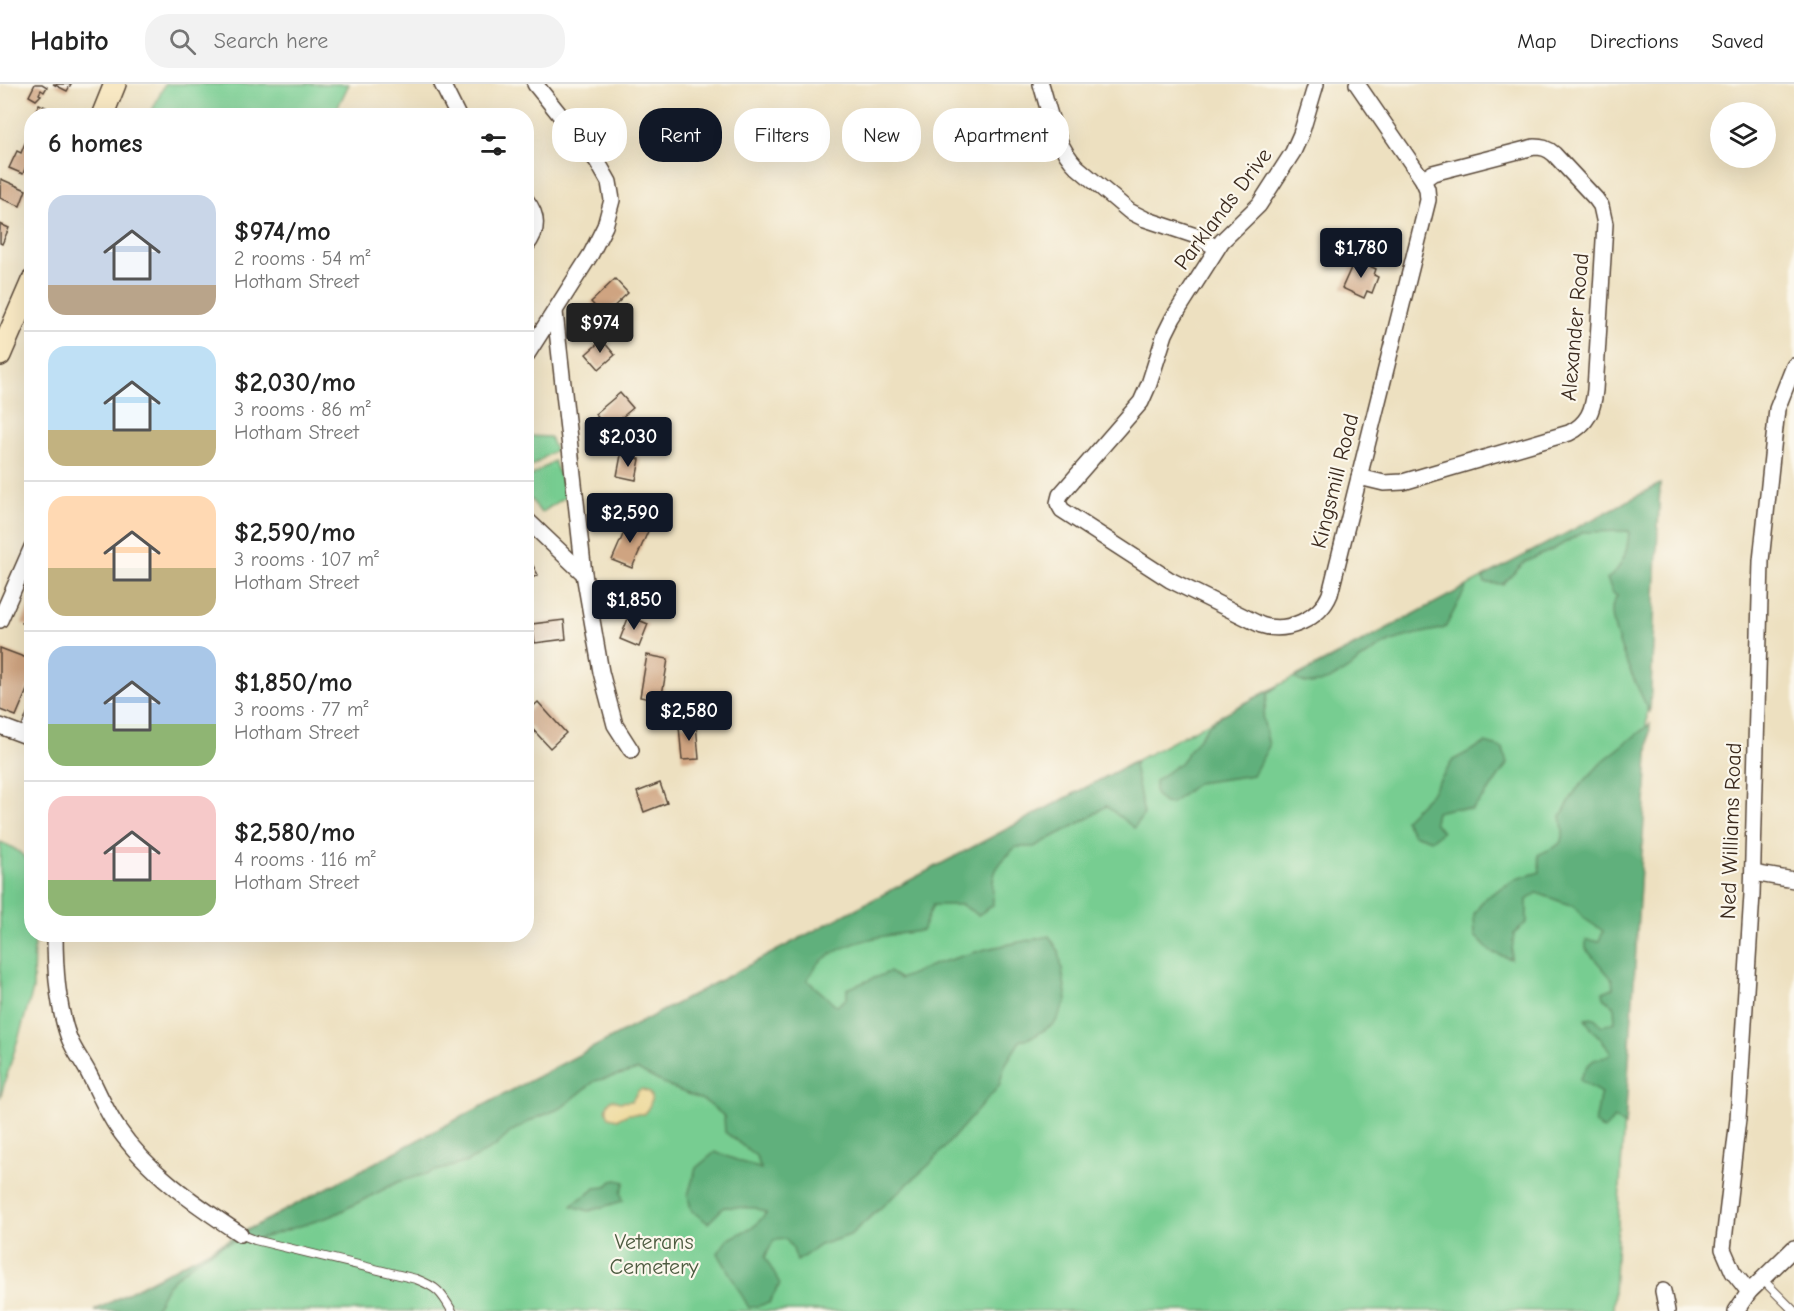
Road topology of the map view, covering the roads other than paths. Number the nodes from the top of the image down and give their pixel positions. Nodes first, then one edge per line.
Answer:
1 (115, 84) edge
2 (442, 84) edge
3 (535, 84) edge
4 (1041, 84) edge
5 (1316, 84) edge
6 (1357, 84) edge
7 (105, 108) edge
8 (454, 108) edge
9 (1423, 180) junction
10 (534, 209) edge
11 (534, 233) edge
12 (1217, 248) junction
13 (24, 300) edge
14 (555, 312) junction
15 (534, 344) edge
16 (0, 355) edge
17 (1794, 366) edge
18 (1359, 477) junction
19 (1058, 503) joint
20 (534, 527) edge
21 (24, 561) edge
22 (584, 574) junction
23 (0, 620) edge
24 (0, 726) edge
25 (24, 736) edge
26 (631, 750) dead end
27 (1753, 873) junction
28 (1794, 880) edge
29 (55, 942) edge
30 (240, 1234) joint
31 (1794, 1248) edge
32 (1763, 1280) junction
33 (1663, 1291) dead end
34 (1749, 1292) junction
35 (452, 1311) edge
36 (1667, 1311) edge
37 (1736, 1311) edge
38 (1794, 1311) edge

1 - 7 street
2 - 8 street
3 - 14 street
4 - 12 street
5 - 12 street, Parklands Drive
6 - 9 street, Kingsmill Road
9 - 18 street, Kingsmill Road
9 - 18 street, Alexander Road
10 - 11 street
12 - 19 street, Parklands Drive
13 - 16 street
14 - 15 street
14 - 22 street
17 - 27 street, Ned Williams Road
18 - 19 street, Kingsmill Road
20 - 22 street
21 - 23 street
22 - 26 street
24 - 25 street
27 - 28 street
27 - 34 street, Ned Williams Road
29 - 30 street
30 - 35 lane
31 - 32 street
32 - 34 street
32 - 38 lane
33 - 36 street
34 - 37 street

